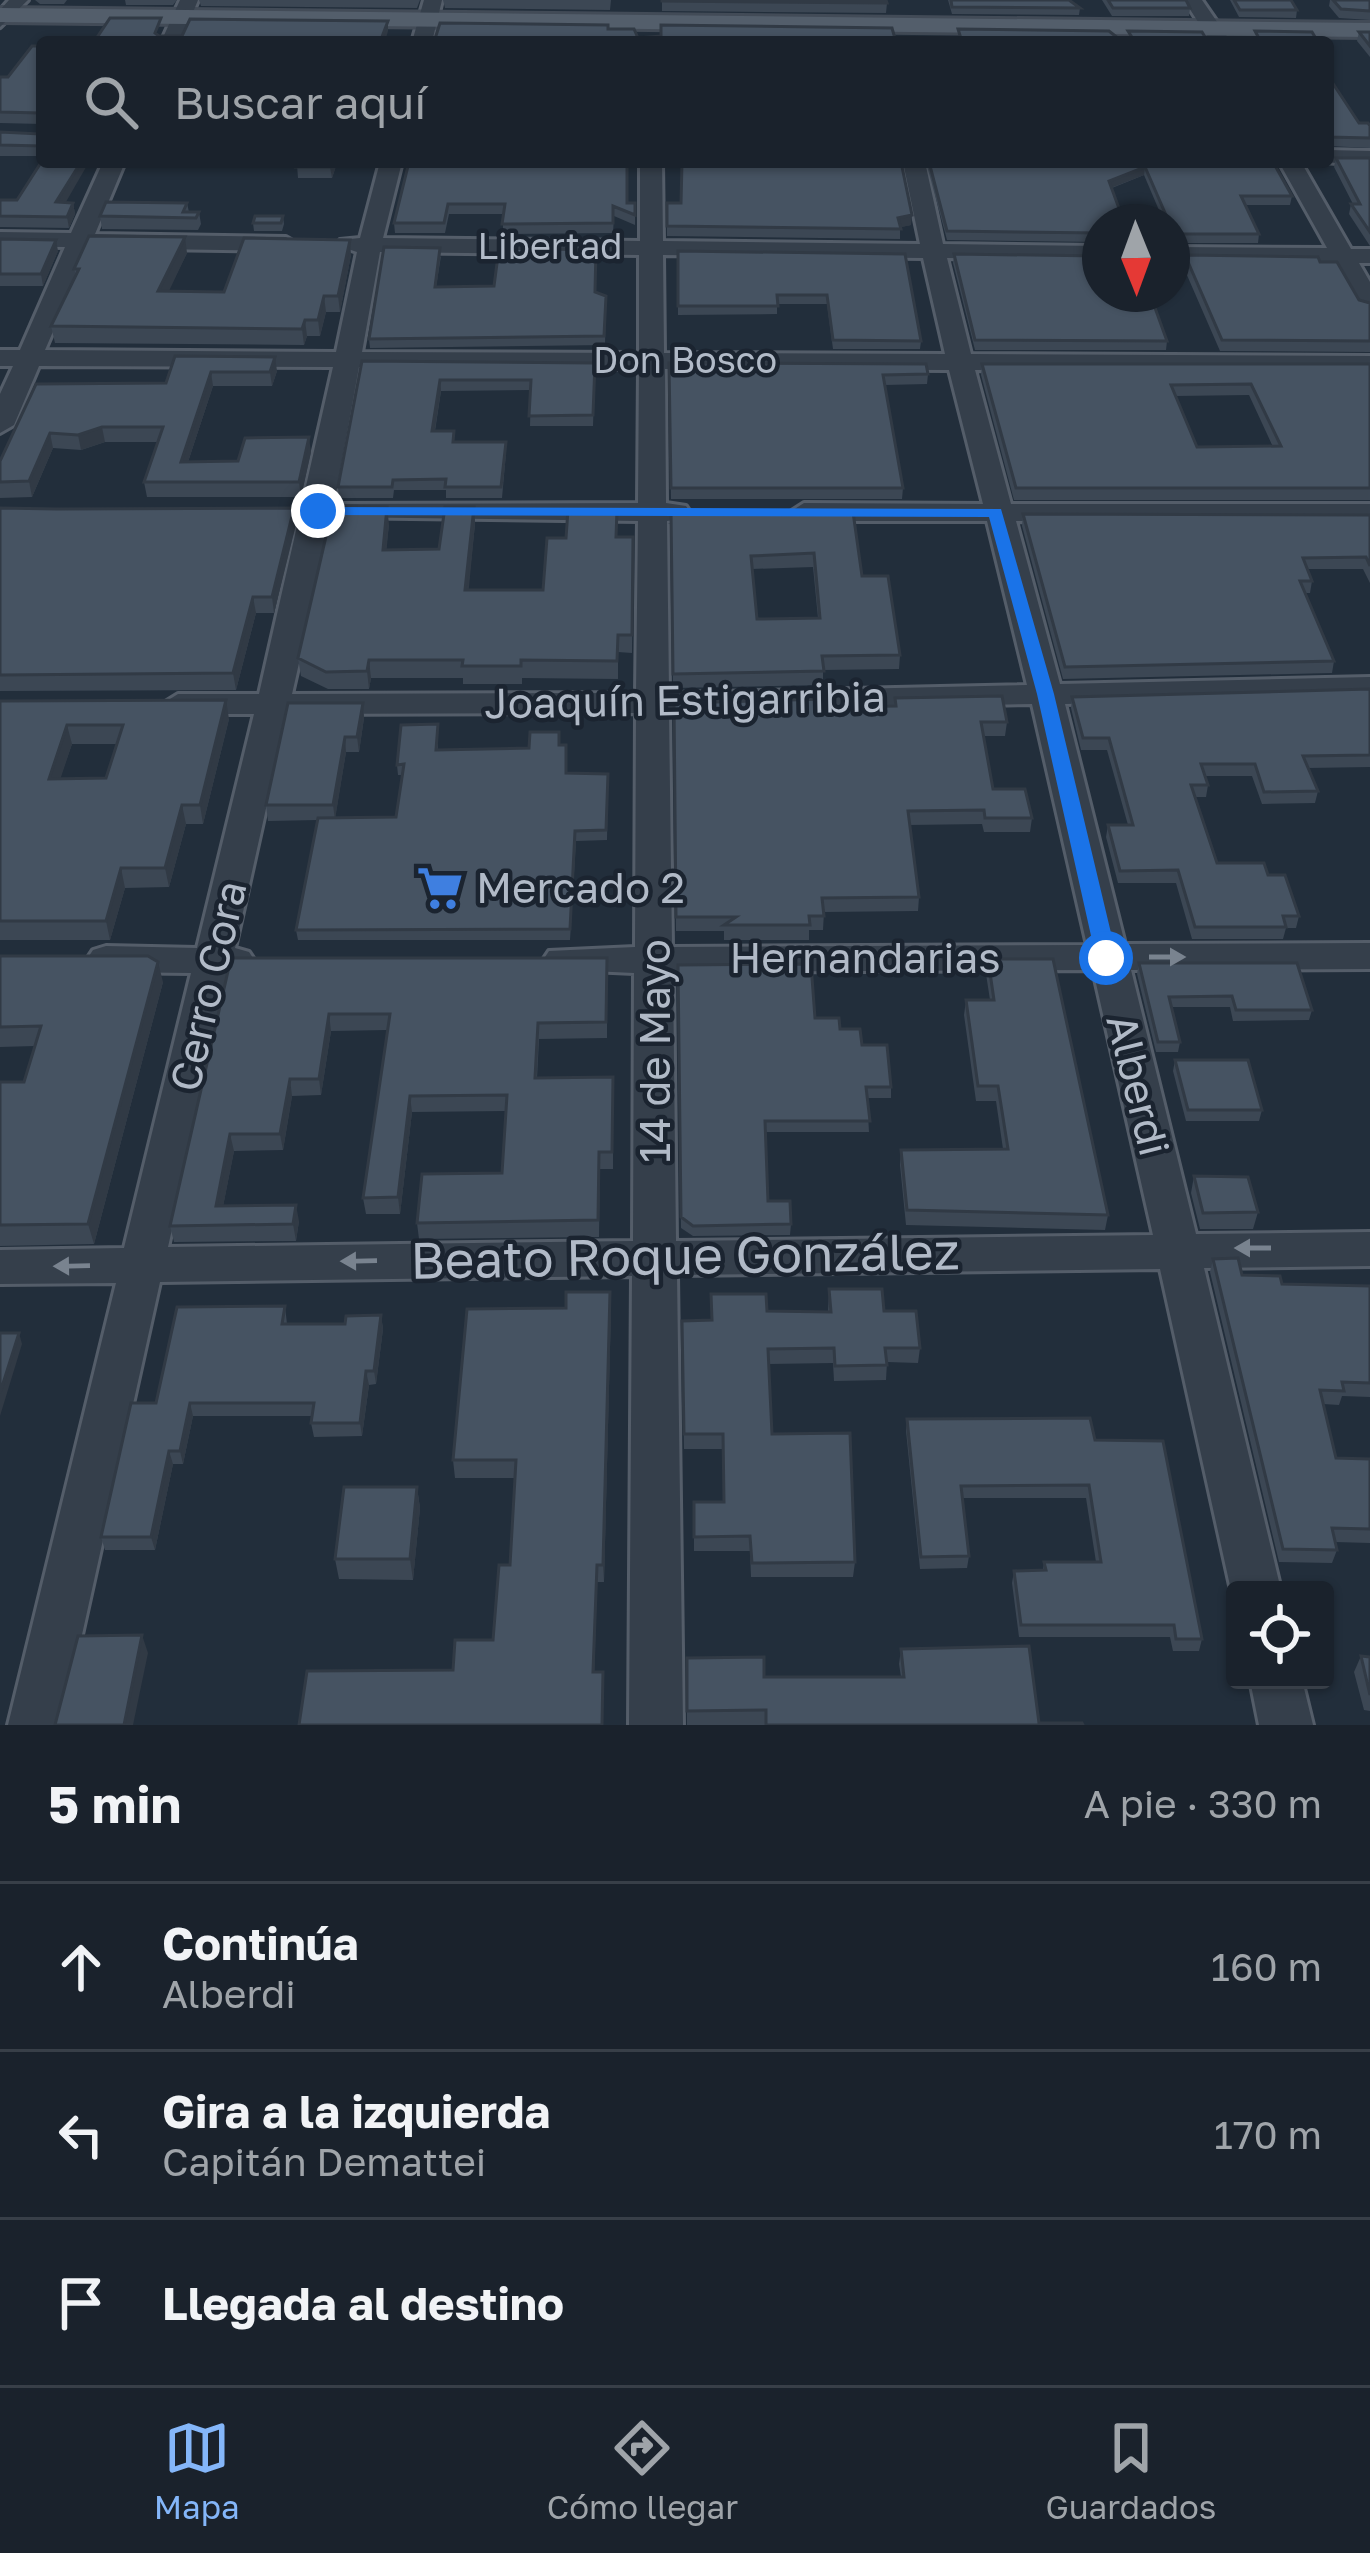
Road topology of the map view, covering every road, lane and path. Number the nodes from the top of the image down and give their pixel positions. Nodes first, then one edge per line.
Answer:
1 (1193, 0) edge
2 (6, 15) edge
3 (180, 21) edge
4 (427, 23) edge
5 (647, 24) edge
6 (1370, 30) edge
7 (877, 33) edge
8 (1218, 36) edge
9 (1334, 39) edge
10 (1370, 40) edge
11 (1334, 158) edge
12 (1370, 158) edge
13 (111, 168) edge
14 (389, 168) edge
15 (650, 168) edge
16 (915, 168) edge
17 (1293, 168) edge
18 (0, 239) edge
19 (76, 241) junction
20 (370, 245) junction
21 (651, 247) junction
22 (932, 251) junction
23 (1082, 253) edge
24 (1190, 254) edge
25 (1343, 256) junction
26 (1370, 256) edge
27 (1370, 303) edge
28 (14, 358) edge
29 (652, 359) junction
30 (347, 362) junction
31 (959, 364) junction
32 (1370, 364) edge
33 (0, 425) edge
34 (307, 511) junction
35 (654, 512) junction
36 (700, 512) edge
37 (768, 512) edge
38 (996, 512) junction
39 (1370, 513) edge
40 (1370, 687) edge
41 (1046, 694) junction
42 (655, 703) junction
43 (137, 704) edge
44 (273, 704) junction
45 (1370, 956) edge
46 (1106, 958) junction
47 (71, 959) edge
48 (655, 959) junction
49 (515, 960) edge
50 (214, 961) junction
51 (284, 961) edge
52 (1179, 1248) junction
53 (1370, 1249) edge
54 (655, 1256) junction
55 (144, 1264) junction
56 (0, 1267) edge
57 (1254, 1581) edge
58 (1278, 1689) edge
59 (35, 1725) edge
60 (656, 1725) edge
61 (1286, 1725) edge

1 - 8 street
2 - 3 main road
3 - 4 main road
4 - 5 main road
5 - 7 main road
6 - 8 main road
7 - 8 main road
9 - 10 main road
11 - 12 street
13 - 19 street
14 - 20 street, Cerro Cora
15 - 21 street, 14 de Mayo
16 - 22 street, Alberdi
17 - 25 street
18 - 19 street, Libertad
19 - 20 street, Libertad
19 - 28 street
20 - 21 street, Libertad
20 - 30 street, Cerro Cora
21 - 22 street, Libertad
21 - 29 street, 14 de Mayo
22 - 23 street, Libertad
22 - 31 street, Alberdi
24 - 25 street
25 - 26 street
25 - 27 street
28 - 30 street, Don Bosco
28 - 33 street
29 - 30 street, Don Bosco
29 - 31 street, Don Bosco
29 - 35 street, 14 de Mayo
30 - 34 street, Cerro Cora
31 - 32 street, Don Bosco
31 - 38 street, Alberdi
34 - 35 street
34 - 44 street, Cerro Cora
35 - 36 street
35 - 42 street, 14 de Mayo
37 - 38 street
38 - 39 street
38 - 41 street, Alberdi
40 - 41 street, Joaquín Estigarribia
41 - 42 street, Joaquín Estigarribia
41 - 46 street, Alberdi
42 - 44 street, Joaquín Estigarribia
42 - 48 street, 14 de Mayo
43 - 44 street, Joaquín Estigarribia
44 - 50 street, Cerro Cora
46 -> 45 street, Hernandarias
46 - 48 street, Hernandarias
46 - 52 street, Alberdi
47 - 50 street
48 - 49 street, Hernandarias
48 - 54 street, 14 de Mayo
50 - 51 street
50 - 55 street, Cerro Cora
53 -> 52 street, Beato Roque González
52 - 54 street, Beato Roque González
52 - 57 street, Alberdi
54 -> 55 street, Beato Roque González
54 - 60 street, 14 de Mayo
55 -> 56 street, Beato Roque González
55 - 59 street, Cerro Cora
58 - 61 street

